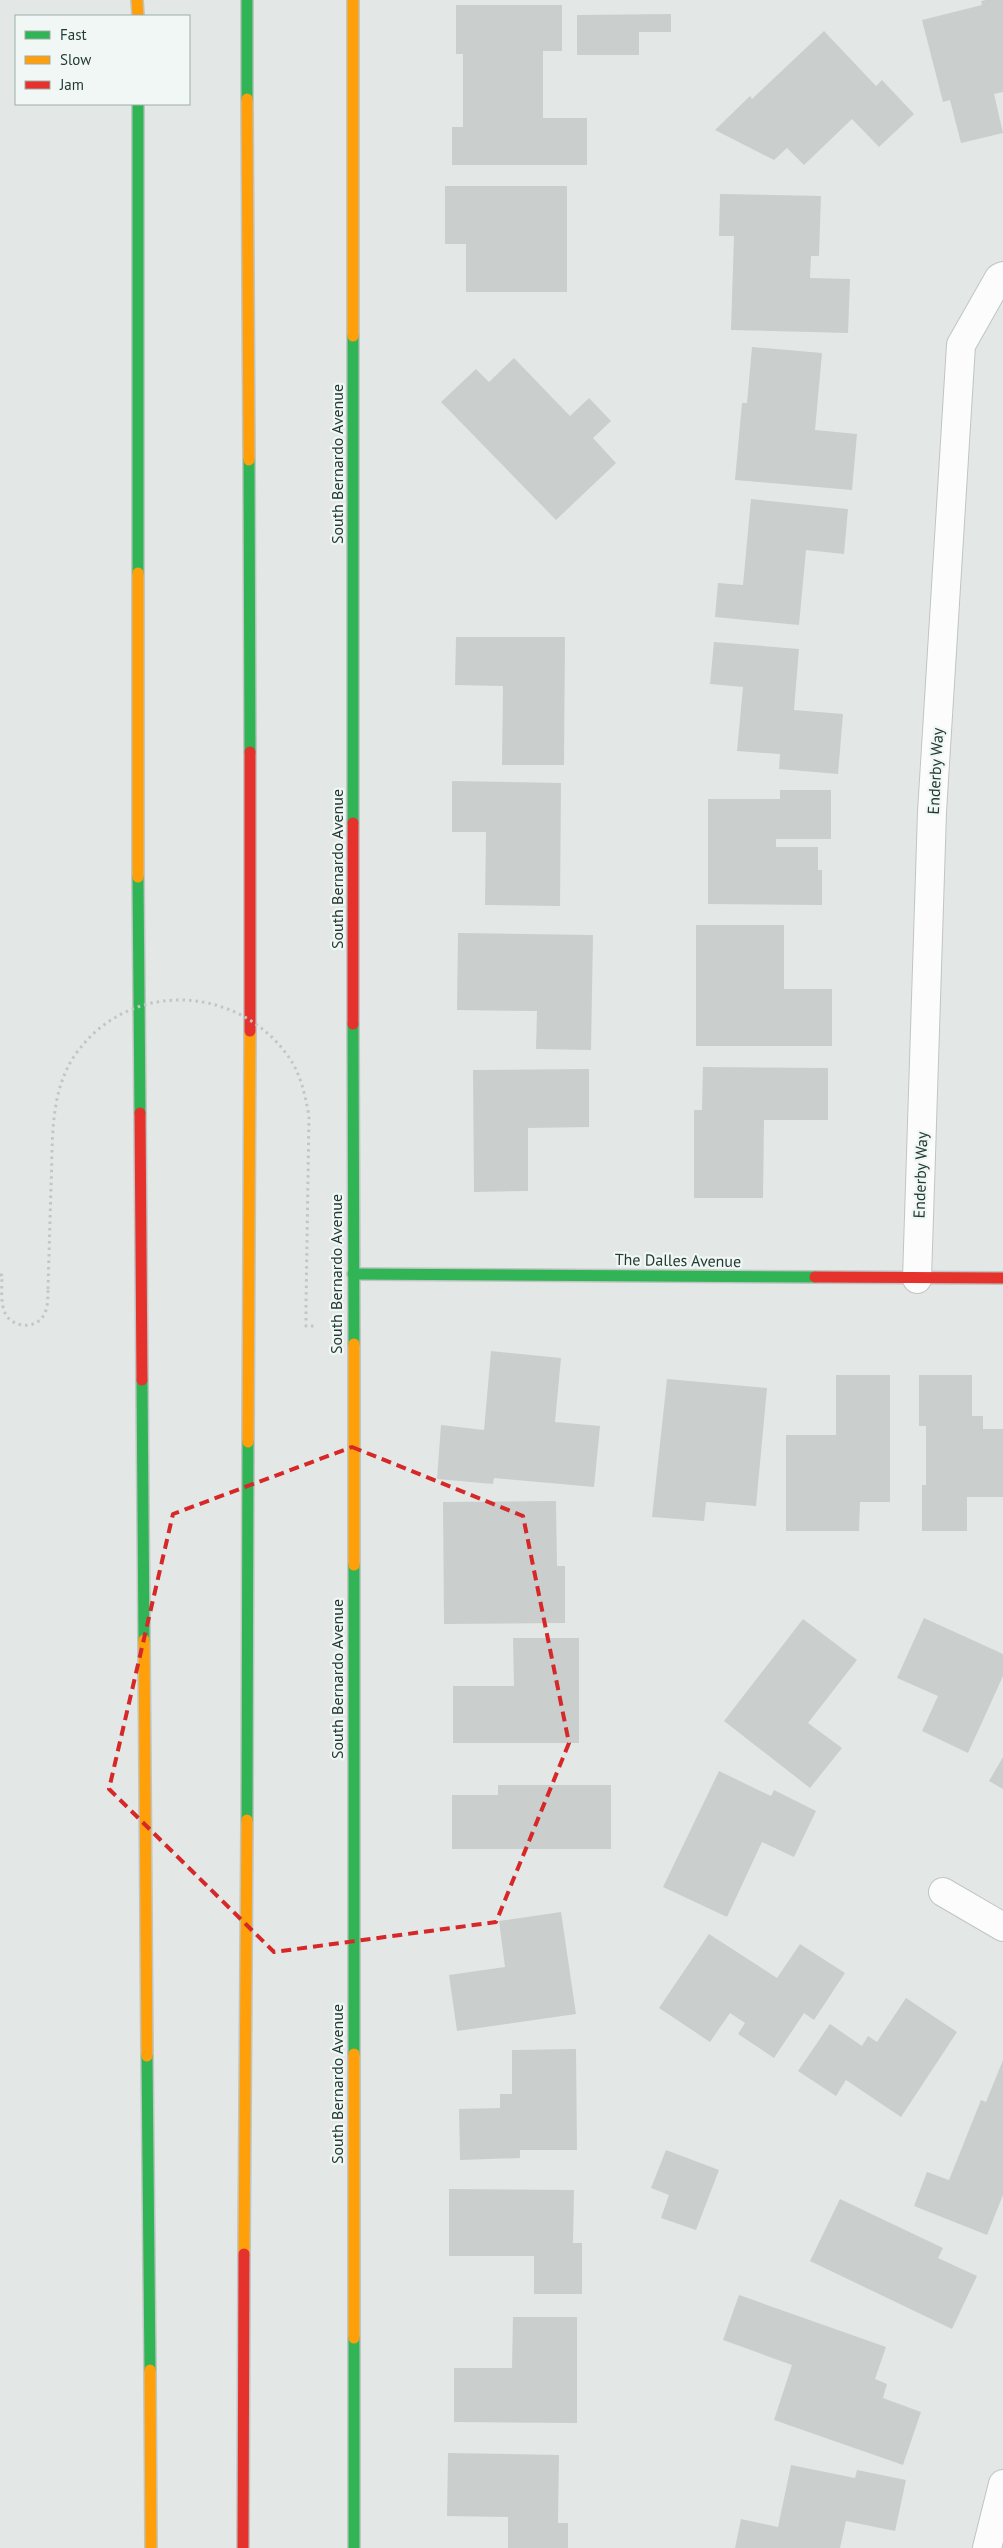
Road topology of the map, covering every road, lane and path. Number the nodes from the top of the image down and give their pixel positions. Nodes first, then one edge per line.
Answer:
1 (138, 0) edge
2 (247, 0) edge
3 (353, 0) edge
4 (138, 15) edge
5 (138, 105) edge
6 (1003, 276) edge
7 (353, 1274) junction
8 (0, 1275) edge
9 (916, 1278) junction
10 (1003, 1278) edge
11 (321, 1319) dead end
12 (943, 1892) dead end
13 (1003, 1928) edge
14 (1003, 2484) edge
15 (151, 2548) edge
16 (243, 2548) edge
17 (354, 2548) edge
18 (987, 2548) edge

1 - 4 main road
2 - 16 main road
3 - 7 main road, South Bernardo Avenue
5 - 15 main road
6 - 9 street, Enderby Way
7 - 9 main road, The Dalles Avenue
7 - 17 main road, South Bernardo Avenue
8 - 11 path, bridge
9 - 10 main road, The Dalles Avenue
12 - 13 street
14 - 18 street

